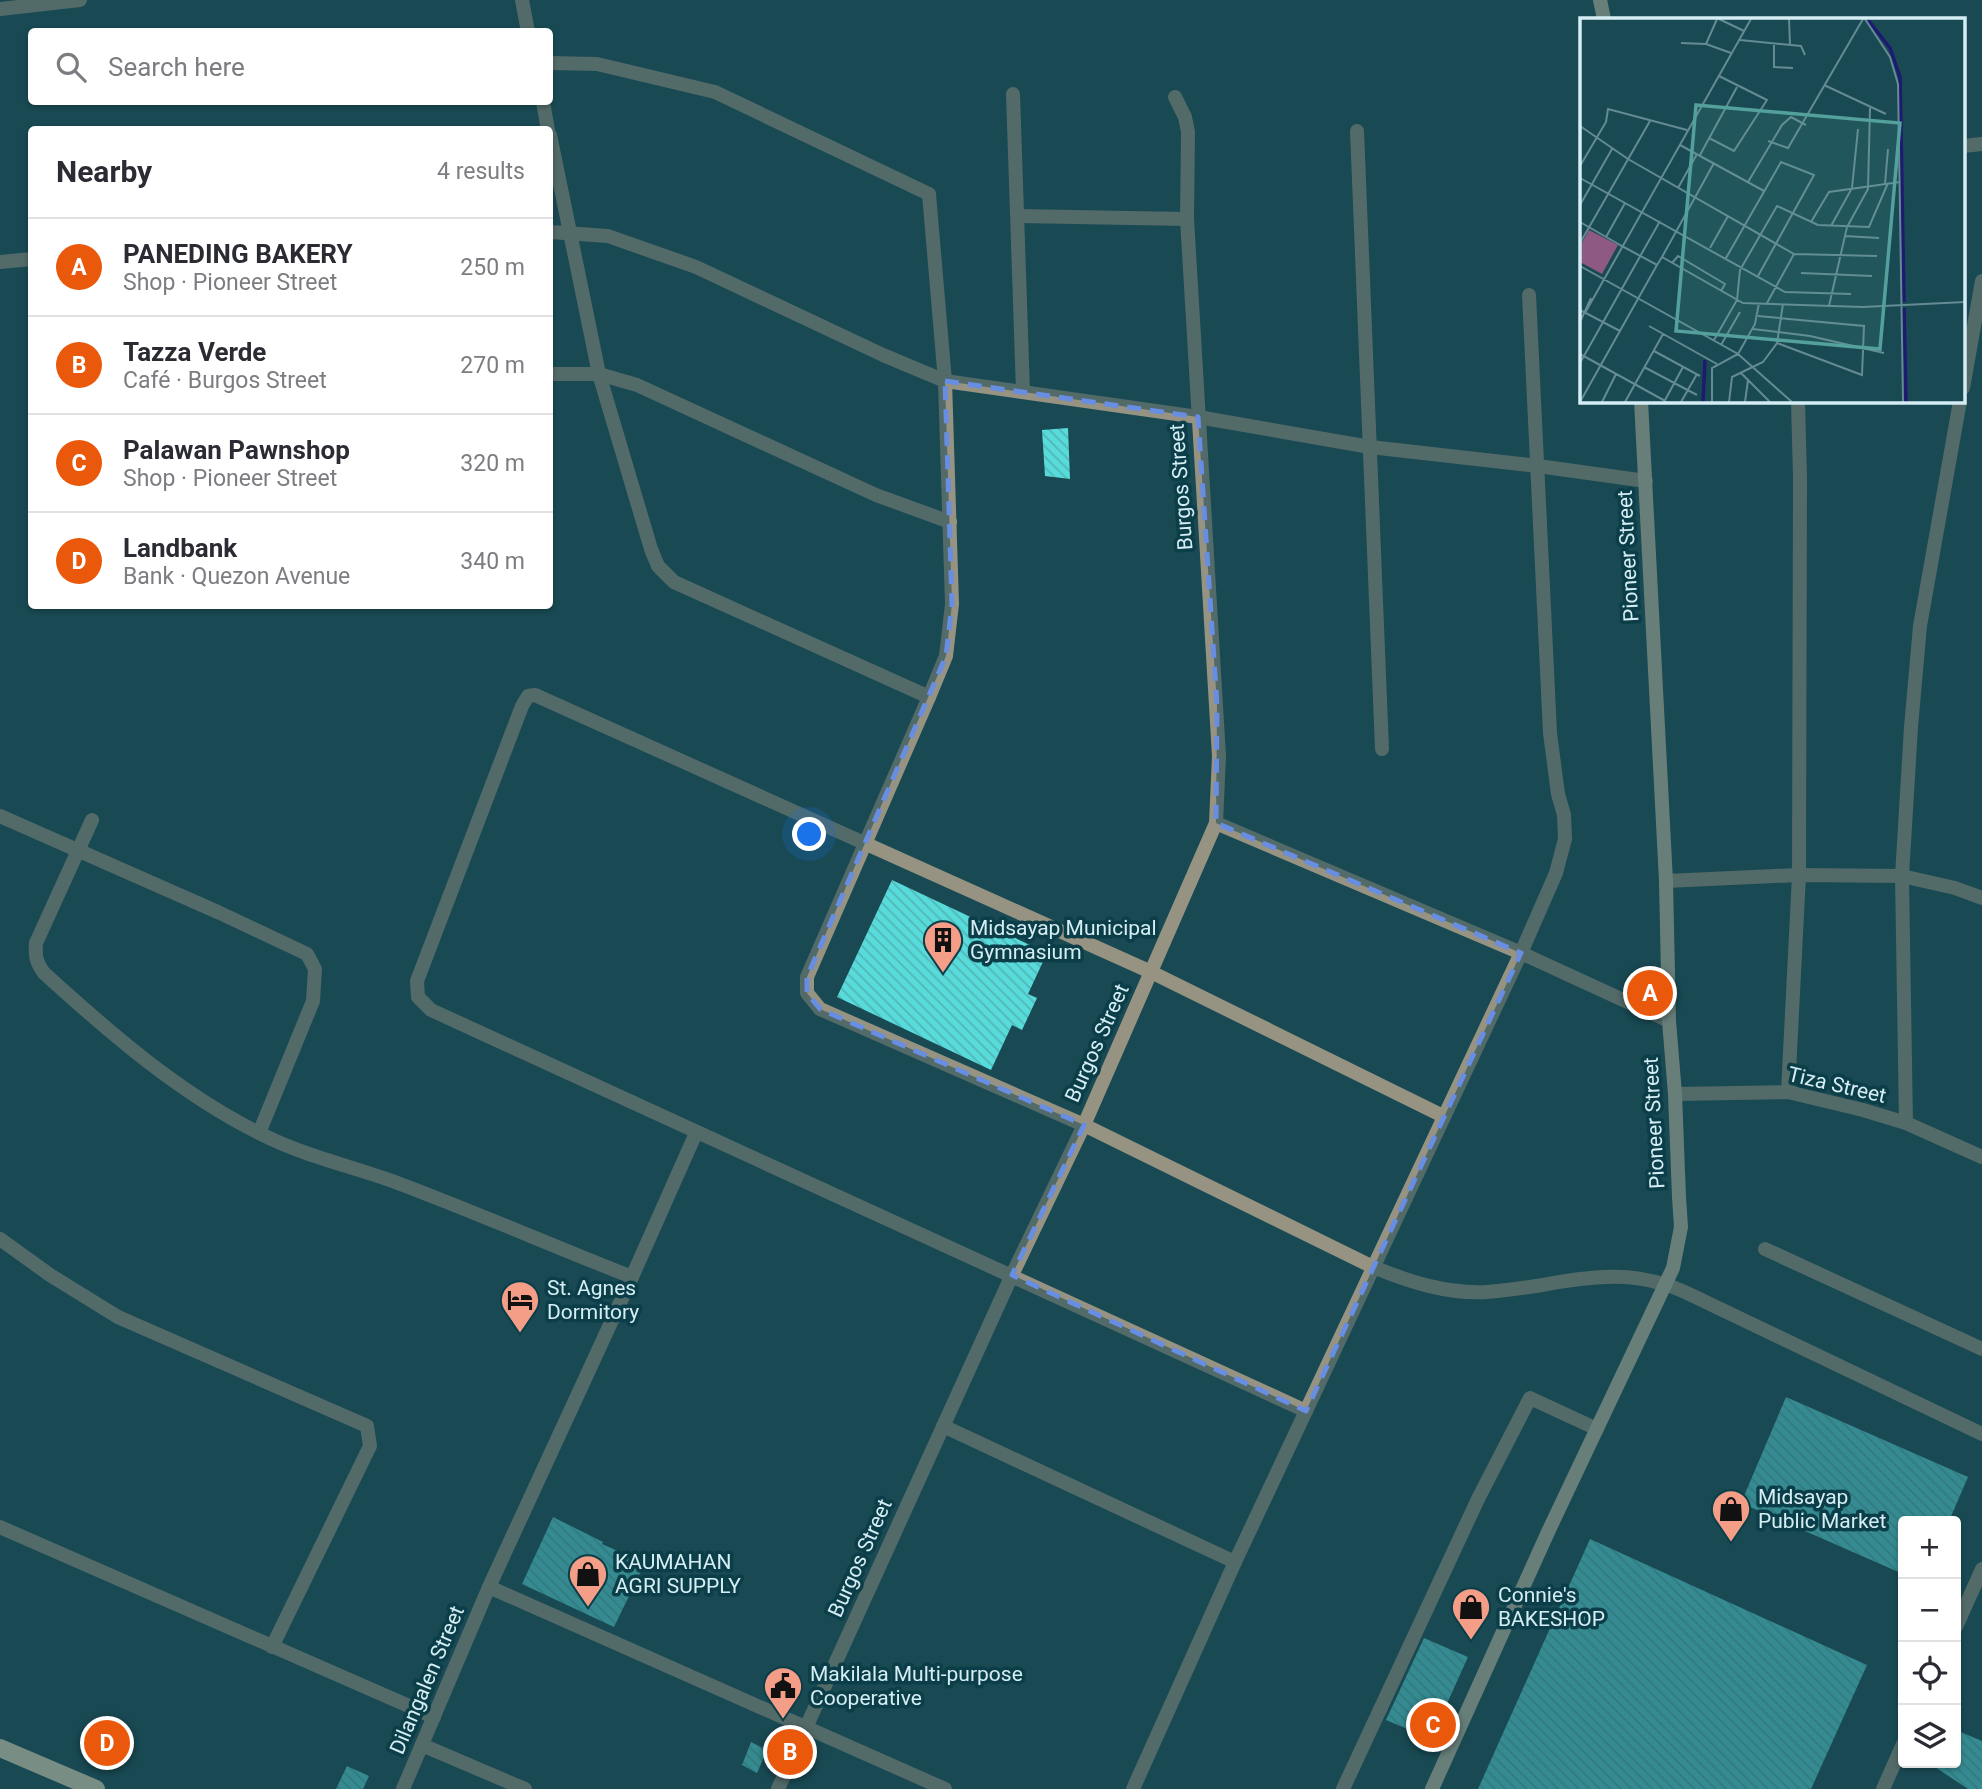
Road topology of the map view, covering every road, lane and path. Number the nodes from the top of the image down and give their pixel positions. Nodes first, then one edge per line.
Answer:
1 (80, 0) edge
2 (522, 0) edge
3 (1600, 0) edge
4 (0, 9) edge
5 (1604, 18) edge
6 (527, 28) edge
7 (553, 63) edge
8 (1013, 94) dead end
9 (1175, 97) dead end
10 (544, 105) edge
11 (547, 126) edge
12 (1357, 131) dead end
13 (553, 150) edge
14 (1018, 216) junction
15 (1187, 219) junction
16 (553, 232) edge
17 (570, 233) junction
18 (28, 259) edge
19 (0, 262) edge
20 (1982, 281) edge
21 (1529, 295) dead end
22 (553, 374) edge
23 (599, 374) junction
24 (1965, 377) edge
25 (945, 382) junction
26 (1023, 393) junction
27 (1641, 402) edge
28 (1798, 402) edge
29 (1960, 402) edge
30 (1198, 417) junction
31 (1370, 447) junction
32 (1538, 466) junction
33 (1646, 481) junction
34 (950, 522) junction
35 (929, 697) junction
36 (1382, 749) dead end
37 (0, 816) edge
38 (92, 820) dead end
39 (1216, 823) junction
40 (866, 845) junction
41 (77, 851) junction
42 (1799, 875) junction
43 (1902, 876) junction
44 (1666, 881) junction
45 (1982, 898) edge
46 (1521, 953) junction
47 (1151, 972) junction
48 (1668, 1021) junction
49 (1788, 1092) junction
50 (1675, 1094) junction
51 (1443, 1116) junction
52 (1906, 1123) junction
53 (1084, 1125) junction
54 (259, 1133) junction
55 (696, 1133) junction
56 (1982, 1157) edge
57 (0, 1239) edge
58 (1765, 1250) dead end
59 (1373, 1267) junction
60 (1012, 1275) junction
61 (632, 1277) junction
62 (1666, 1283) junction
63 (1982, 1349) edge
64 (1306, 1411) junction
65 (943, 1426) junction
66 (1597, 1429) junction
67 (1982, 1434) edge
68 (0, 1527) edge
69 (1235, 1562) junction
70 (1982, 1569) edge
71 (489, 1587) junction
72 (1961, 1617) edge
73 (272, 1647) junction
74 (434, 1717) junction
75 (807, 1727) junction
76 (422, 1745) junction
77 (0, 1748) edge
78 (1898, 1755) edge
79 (96, 1789) edge
80 (403, 1789) edge
81 (525, 1789) edge
82 (778, 1789) edge
83 (945, 1789) edge
84 (1133, 1789) edge
85 (1343, 1789) edge
86 (1432, 1789) edge
87 (1883, 1789) edge

1 - 4 street
2 - 6 street
3 - 5 main road
7 - 25 street
8 - 14 street
9 - 15 street, Burgos Street
10 - 11 street
12 - 31 street
13 - 17 street
14 - 15 street
14 - 26 street
15 - 30 street, Burgos Street
16 - 17 street
17 - 23 street
17 - 25 street
18 - 19 street
20 - 24 street
21 - 32 street
22 - 23 street
23 - 34 street
23 - 35 street
25 - 26 street
25 - 34 street
26 - 30 street
27 - 33 main road, Pioneer Street
28 - 42 street
29 - 43 street
30 - 31 street
30 - 39 street, Burgos Street
31 - 32 street
31 - 36 street
32 - 33 street
32 - 46 street
33 - 44 main road, Pioneer Street
34 - 35 street
35 - 40 street
37 - 41 street
38 - 41 street
39 - 46 street
39 - 47 street, Burgos Street
40 - 47 street
40 - 53 street
40 - 55 street
41 - 54 street
41 - 54 street
42 - 43 street
42 - 44 street
42 - 49 street
43 - 45 street
43 - 52 street
44 - 48 main road, Pioneer Street
46 - 48 street
46 - 51 street
47 - 51 street
47 - 53 street, Burgos Street
48 - 50 main road, Pioneer Street
49 - 50 street, Tiza Street
49 - 52 street, Tiza Street
50 - 62 main road, Pioneer Street
51 - 59 street
52 - 56 street, Tiza Street
53 - 59 street
53 - 60 street, Burgos Street
54 - 61 street
55 - 60 street
55 - 61 street, Dilangalen Street
57 - 73 street
58 - 63 street
59 - 62 street
59 - 64 street
60 - 64 street
60 - 65 street, Burgos Street
61 - 71 street, Dilangalen Street
62 - 66 main road, Pioneer Street
62 - 67 street
64 - 69 street
65 - 69 street
65 - 75 street, Burgos Street
66 - 85 street
66 - 86 main road, Pioneer Street
68 - 73 street
69 - 84 street
70 - 72 street
71 - 74 street, Dilangalen Street
71 - 75 street
73 - 74 street
74 - 76 street, Dilangalen Street
75 - 82 street, Burgos Street
75 - 83 street
76 - 80 street, Dilangalen Street
76 - 81 street
77 - 79 main road
78 - 87 street

